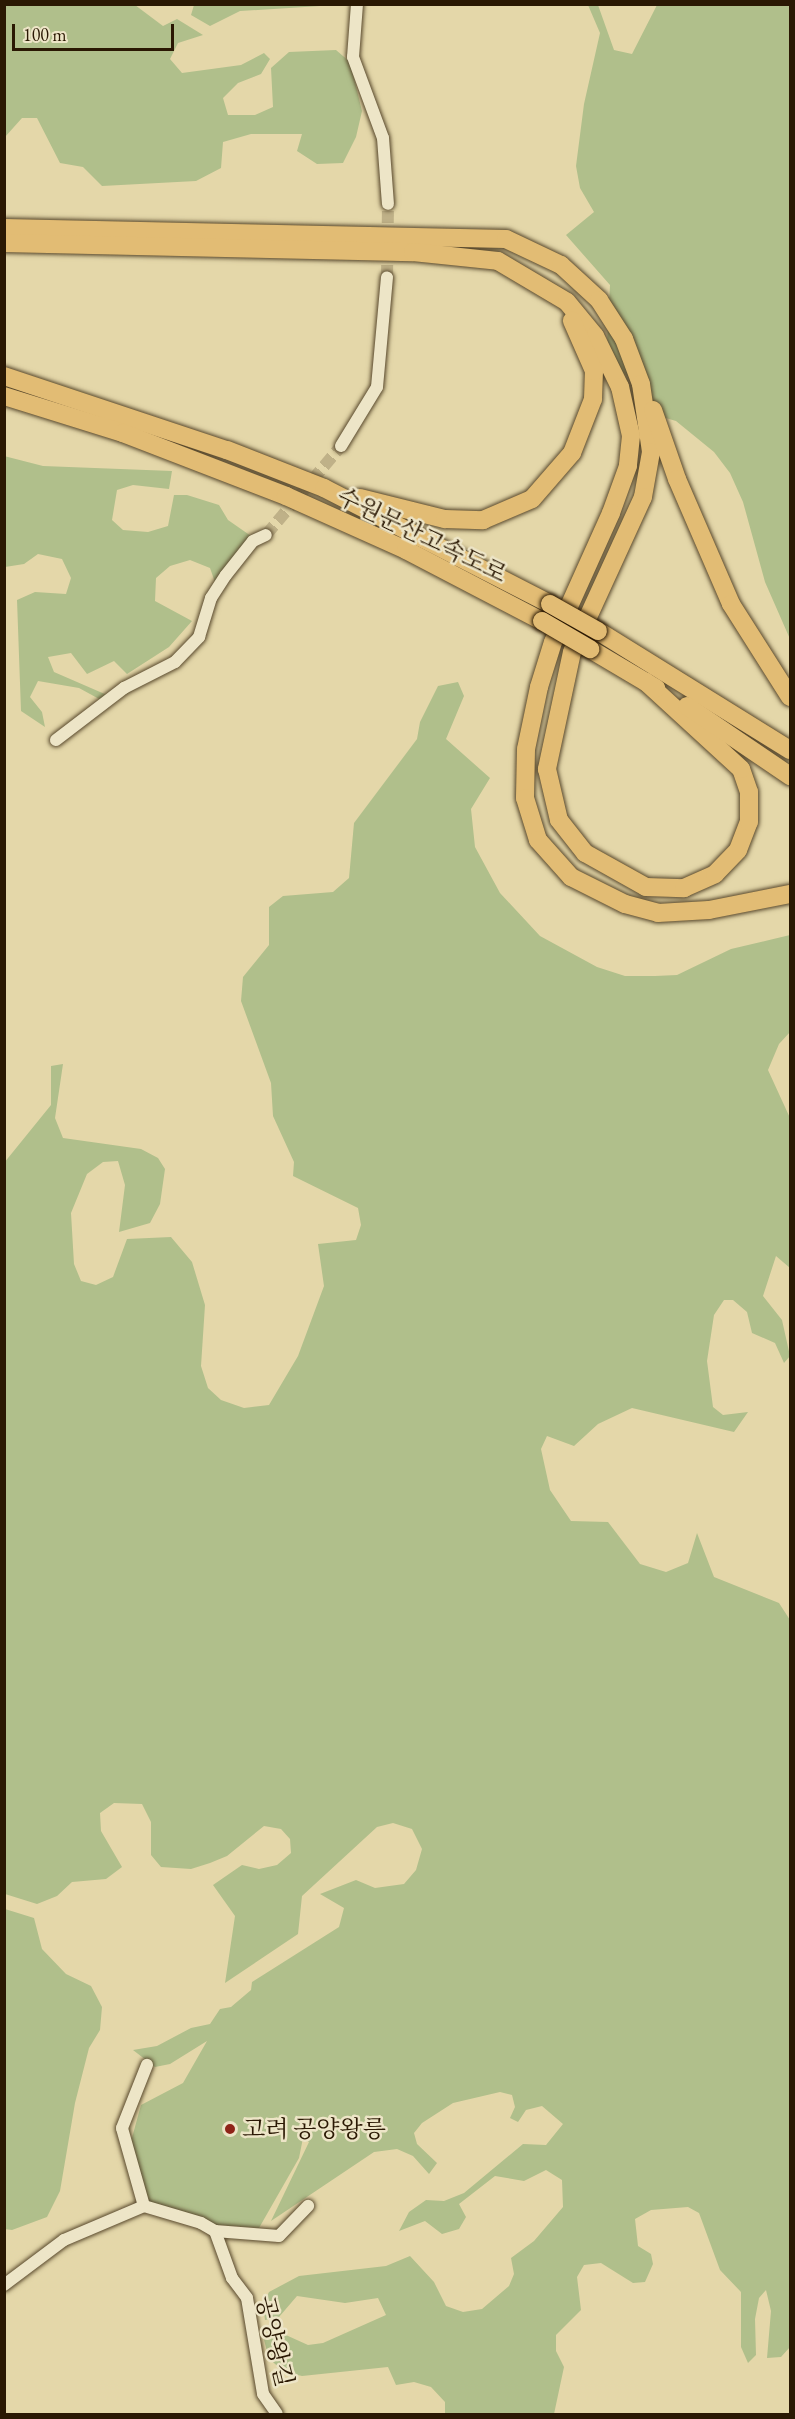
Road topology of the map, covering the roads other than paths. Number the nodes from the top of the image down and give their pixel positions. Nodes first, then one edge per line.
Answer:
1 (357, 4) edge
2 (388, 204) tunnel mouth
3 (4, 228) edge
4 (4, 243) edge
5 (387, 277) tunnel mouth
6 (551, 290) junction
7 (4, 376) edge
8 (641, 384) junction
9 (4, 396) edge
10 (341, 446) tunnel mouth
11 (324, 488) junction
12 (266, 536) tunnel mouth
13 (646, 682) junction
14 (790, 697) edge
15 (57, 740) dead end
16 (790, 750) edge
17 (790, 776) edge
18 (790, 894) edge
19 (147, 2065) dead end
20 (144, 2206) junction
21 (308, 2206) dead end
22 (215, 2231) junction
23 (4, 2285) edge
24 (277, 2415) edge

1 - 2 street
3 - 8 highway
4 - 6 highway
5 - 10 street
6 - 11 highway
6 - 18 highway
7 - 11 highway, 수원문산고속도로
8 - 13 highway
8 - 14 highway
9 - 13 highway, 수원문산고속도로, bridge
11 - 16 highway, 수원문산고속도로, bridge
12 - 15 street
13 - 17 highway, 수원문산고속도로
19 - 20 street
20 - 22 street
20 - 23 street
21 - 22 street
22 - 24 street, 공양왕길

